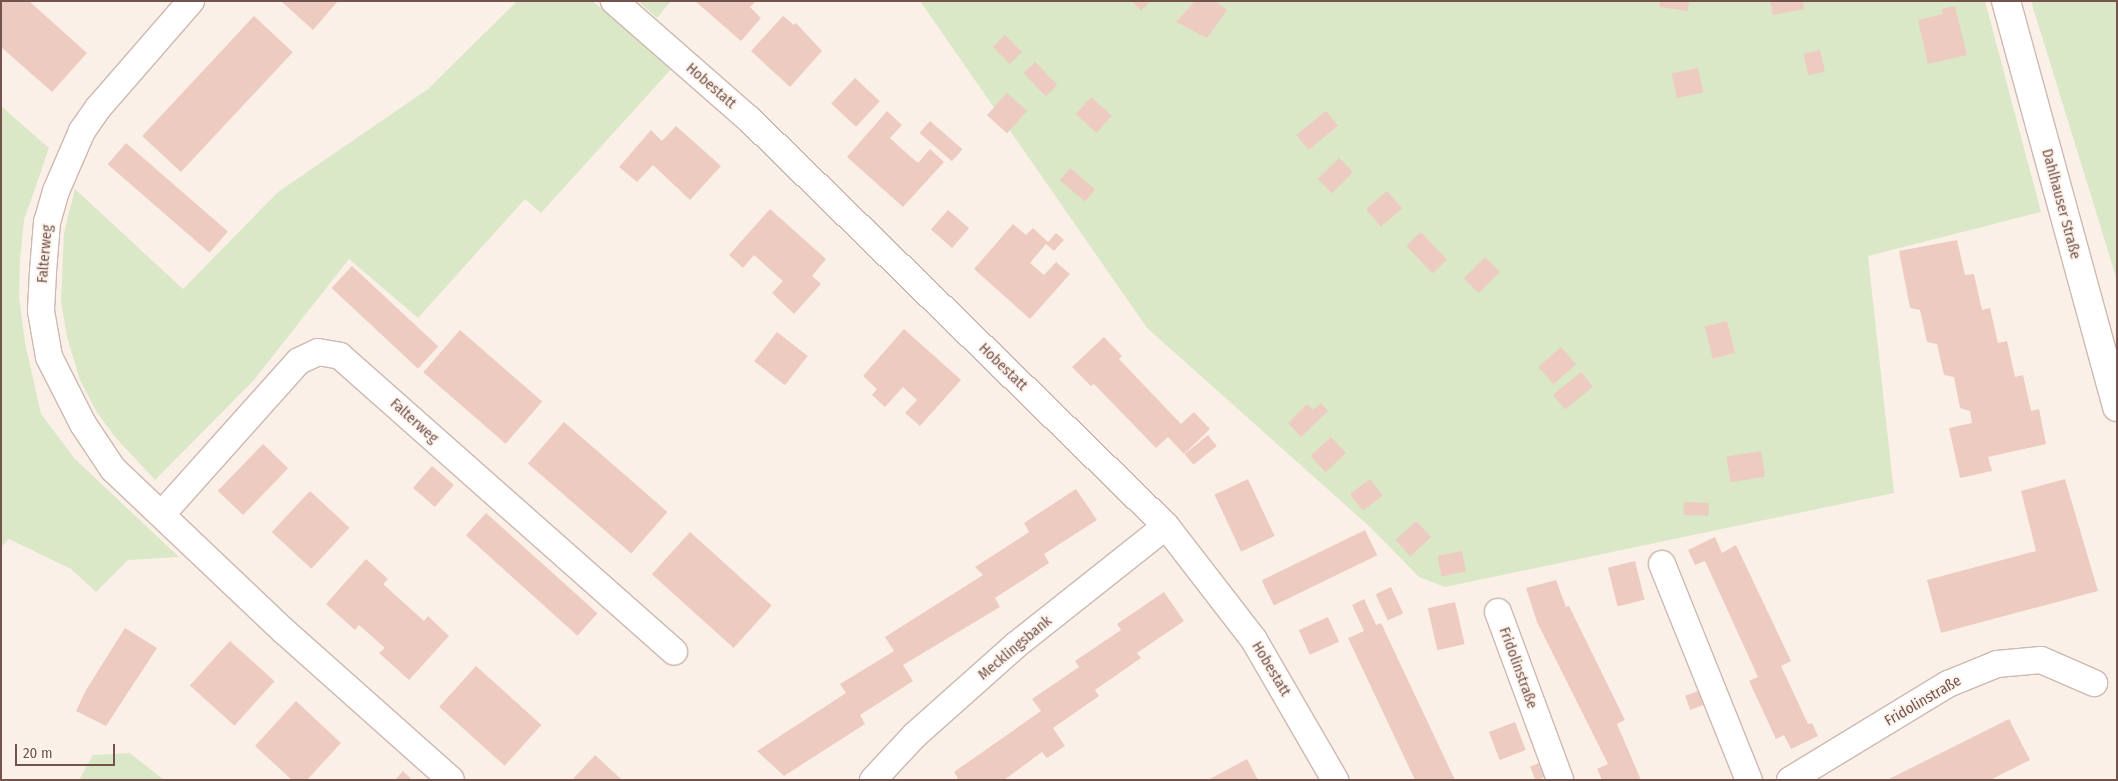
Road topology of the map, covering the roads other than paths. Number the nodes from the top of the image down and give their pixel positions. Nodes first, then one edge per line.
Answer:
1 (191, 1) edge
2 (614, 1) edge
3 (2006, 1) edge
4 (2117, 407) edge
5 (162, 514) junction
6 (1166, 526) junction
7 (1662, 564) dead end
8 (1498, 612) dead end
9 (674, 652) dead end
10 (2094, 683) dead end
11 (451, 780) edge
12 (874, 780) edge
13 (1335, 780) edge
14 (1560, 780) edge
15 (1749, 780) edge
16 (1790, 780) edge

1 - 5 street, Falterweg
2 - 6 street, Hobestatt
3 - 4 street, Dahlhauser Straße
5 - 9 street, Falterweg
5 - 11 street, Falterweg
6 - 12 street, Mecklingsbank
6 - 13 street, Hobestatt
7 - 15 street
8 - 14 street, Fridolinstraße
10 - 16 street, Fridolinstraße

